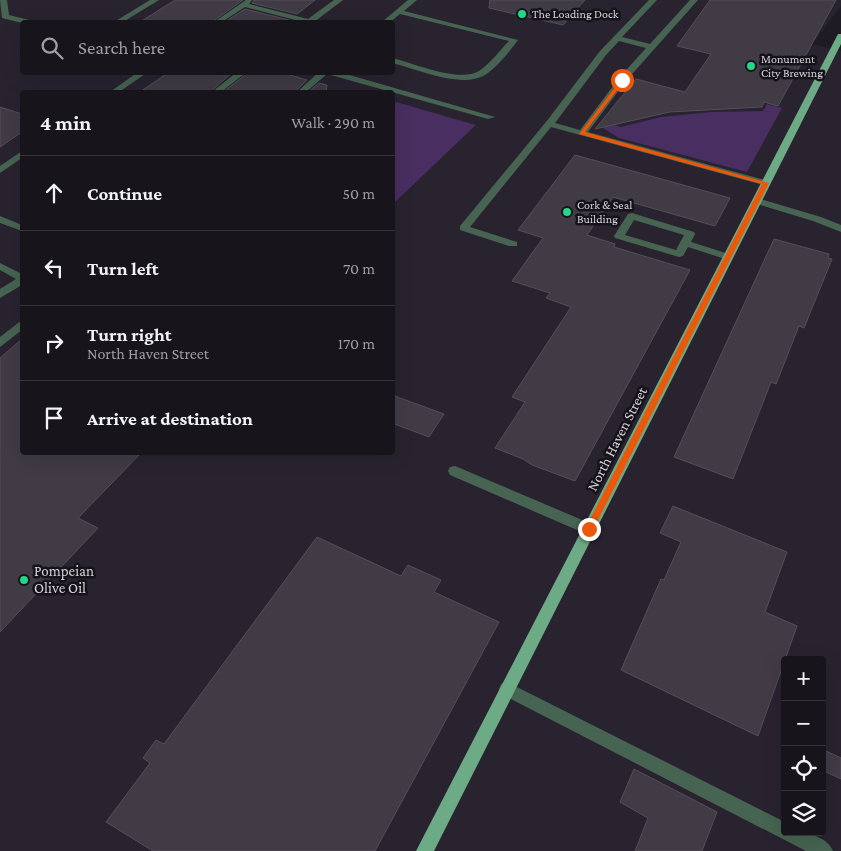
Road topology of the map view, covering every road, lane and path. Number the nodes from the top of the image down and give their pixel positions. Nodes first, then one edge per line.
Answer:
1 (3, 0) edge
2 (155, 0) edge
3 (251, 0) edge
4 (339, 0) edge
5 (413, 0) edge
6 (653, 0) edge
7 (694, 0) edge
8 (244, 5) junction
9 (399, 12) junction
10 (20, 20) edge
11 (121, 20) edge
12 (221, 20) edge
13 (302, 20) edge
14 (313, 20) edge
15 (389, 20) edge
16 (617, 38) junction
17 (840, 40) edge
18 (652, 47) junction
19 (395, 61) edge
20 (140, 75) edge
21 (239, 75) edge
22 (322, 75) edge
23 (335, 75) edge
24 (117, 90) edge
25 (219, 90) edge
26 (304, 90) edge
27 (381, 90) edge
28 (395, 94) edge
29 (490, 117) dead end
30 (549, 124) junction
31 (582, 133) junction
32 (20, 155) edge
33 (0, 170) edge
34 (766, 183) junction
35 (757, 201) junction
36 (0, 219) edge
37 (817, 219) junction
38 (841, 223) edge
39 (20, 227) edge
40 (841, 229) edge
41 (684, 243) junction
42 (513, 244) dead end
43 (728, 257) junction
44 (0, 266) edge
45 (20, 278) edge
46 (20, 280) edge
47 (0, 294) edge
48 (20, 326) edge
49 (0, 343) edge
50 (454, 471) dead end
51 (589, 529) junction
52 (507, 689) junction
53 (781, 829) edge
54 (794, 836) edge
55 (425, 851) edge
56 (824, 851) edge

1 - 10 street
2 - 11 street
3 - 8 street
4 - 14 street
5 - 9 street
6 - 16 street
7 - 18 street
8 - 12 street
8 - 13 street
9 - 15 street
9 - 19 street
16 - 18 street
16 - 30 street
17 - 34 main road, North Haven Street
18 - 31 street
20 - 24 street
21 - 25 street
22 - 26 street
23 - 27 street
28 - 29 street
30 - 31 street
30 - 42 street
31 - 34 street
32 - 33 street
34 - 35 main road, North Haven Street
35 - 37 street
35 - 43 main road, North Haven Street
36 - 39 street
37 - 38 street
37 - 40 street
41 - 41 street
41 - 43 street
43 - 51 main road, North Haven Street
44 - 45 street
46 - 47 street
48 - 49 street
50 - 51 street
51 - 52 main road, North Haven Street
52 - 53 street
52 - 55 main road, North Haven Street
54 - 56 street

